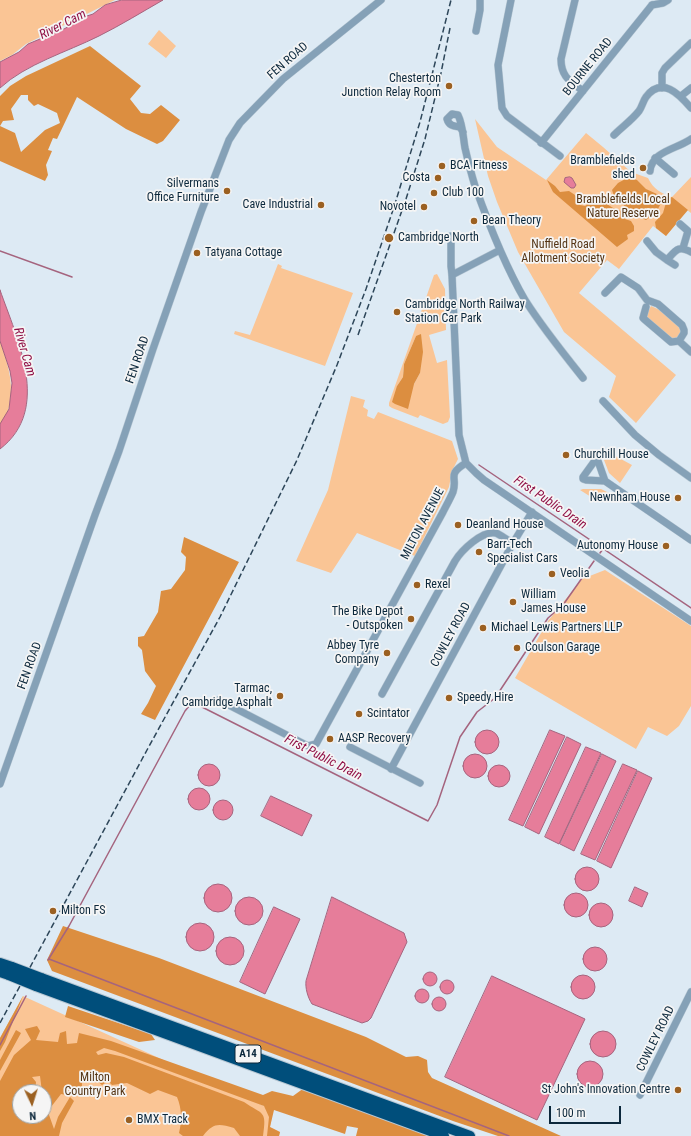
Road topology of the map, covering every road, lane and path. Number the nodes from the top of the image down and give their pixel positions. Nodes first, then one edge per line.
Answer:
1 (381, 0) edge
2 (480, 0) edge
3 (511, 0) edge
4 (575, 0) edge
5 (668, 0) edge
6 (650, 2) edge
7 (476, 31) dead end
8 (691, 43) edge
9 (662, 88) junction
10 (691, 88) edge
11 (583, 91) junction
12 (681, 96) junction
13 (691, 108) edge
14 (460, 118) junction
15 (454, 126) junction
16 (463, 132) junction
17 (614, 135) dead end
18 (691, 139) edge
19 (541, 143) junction
20 (560, 156) dead end
21 (655, 158) junction
22 (650, 171) dead end
23 (673, 174) dead end
24 (680, 224) dead end
25 (690, 232) edge
26 (451, 236) dead end
27 (648, 240) dead end
28 (683, 248) junction
29 (500, 250) junction
30 (691, 252) edge
31 (667, 260) junction
32 (675, 265) dead end
33 (452, 275) junction
34 (605, 293) dead end
35 (646, 307) dead end
36 (679, 341) junction
37 (691, 352) edge
38 (583, 378) dead end
39 (603, 401) dead end
40 (466, 463) junction
41 (691, 478) edge
42 (606, 481) dead end
43 (532, 512) junction
44 (691, 540) edge
45 (513, 543) junction
46 (691, 621) edge
47 (382, 694) dead end
48 (219, 700) dead end
49 (350, 747) dead end
50 (391, 769) junction
51 (420, 782) dead end
52 (0, 784) edge
53 (0, 963) edge
54 (7, 972) edge
55 (39, 982) junction
56 (691, 992) edge
57 (640, 1095) dead end
58 (444, 1136) edge
59 (470, 1136) edge

1 - 52 street, FEN ROAD
2 - 7 street
3 - 19 street
4 - 11 street
5 - 6 street
6 - 11 street, BOURNE ROAD
8 - 9 street
9 - 12 street
9 - 17 street
10 - 12 street
11 - 19 street, BOURNE ROAD
12 - 13 street
14 - 15 street
14 - 15 street
14 - 16 street
15 - 16 street
16 - 29 street
18 - 21 street
19 - 20 street
21 - 22 street
21 - 23 street
24 - 25 street
25 - 28 street
26 - 33 street
27 - 31 street
28 - 30 street
28 - 31 street
29 - 33 street
29 - 38 street
31 - 32 street
33 - 40 street
34 - 36 street
35 - 36 street
36 - 37 street
39 - 41 street
40 - 43 street
40 - 48 street, MILTON AVENUE
42 - 44 street
43 - 45 street, COWLEY ROAD
43 - 46 street
45 - 47 street
45 - 50 street, COWLEY ROAD
49 - 50 street
50 - 51 street
53 - 54 highway, A14
54 - 55 highway, A14, bridge
55 - 58 highway, A14
55 - 59 highway, A14
56 - 57 street, COWLEY ROAD

